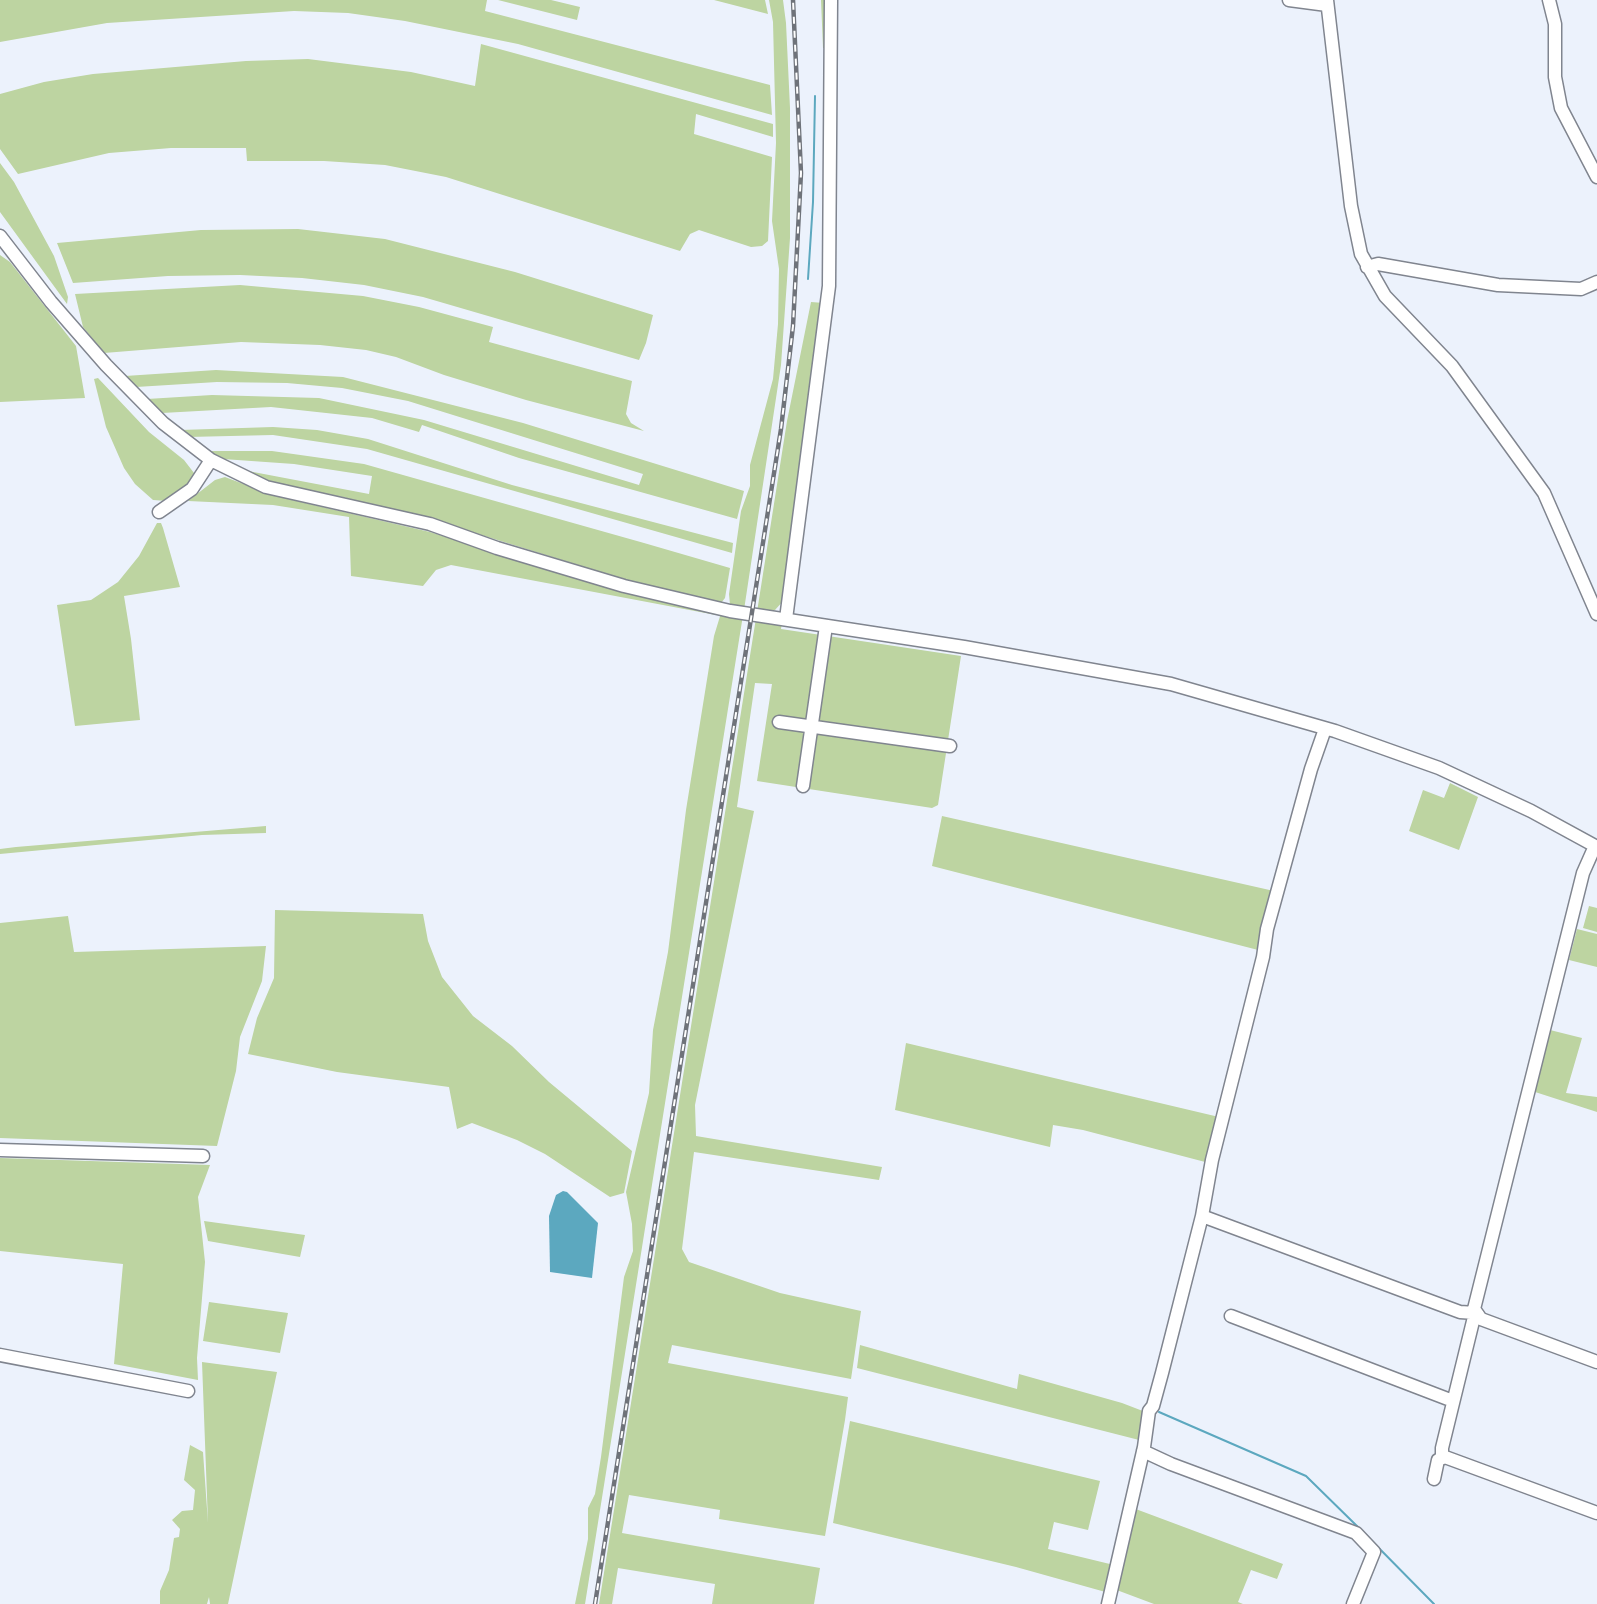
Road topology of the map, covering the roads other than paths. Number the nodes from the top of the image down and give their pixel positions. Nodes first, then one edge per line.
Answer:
1 (831, 0) edge
2 (1288, 0) edge
3 (1549, 0) edge
4 (1327, 2) edge
5 (1597, 177) edge
6 (0, 236) edge
7 (0, 251) edge
8 (16, 257) junction
9 (1367, 267) junction
10 (1597, 282) edge
11 (211, 460) junction
12 (159, 512) dead end
13 (1597, 614) edge
14 (786, 618) junction
15 (826, 626) junction
16 (779, 722) dead end
17 (811, 727) junction
18 (1325, 729) junction
19 (950, 746) dead end
20 (803, 786) dead end
21 (1596, 847) edge
22 (0, 1150) edge
23 (202, 1156) dead end
24 (1202, 1216) junction
25 (1475, 1314) junction
26 (1231, 1316) dead end
27 (0, 1355) edge
28 (1597, 1362) edge
29 (188, 1391) dead end
30 (1453, 1401) junction
31 (1143, 1451) junction
32 (1442, 1457) junction
33 (1434, 1479) dead end
34 (1597, 1513) edge
35 (1108, 1604) edge
36 (1353, 1604) edge

1 - 14 street
2 - 4 street
3 - 5 street
4 - 9 street
6 - 8 street
7 - 8 street
8 - 11 street
9 - 10 street
9 - 13 street
11 - 12 street
11 - 14 street
14 - 15 street
15 - 17 street
15 - 18 street
16 - 17 street
17 - 19 street
17 - 20 street
18 - 21 street
18 - 24 street
21 - 25 street
22 - 23 street
24 - 25 street
24 - 31 street
25 - 28 street
25 - 30 street
26 - 30 street
27 - 29 street
30 - 32 street
31 - 35 street
31 - 36 street
32 - 33 street
32 - 34 street

